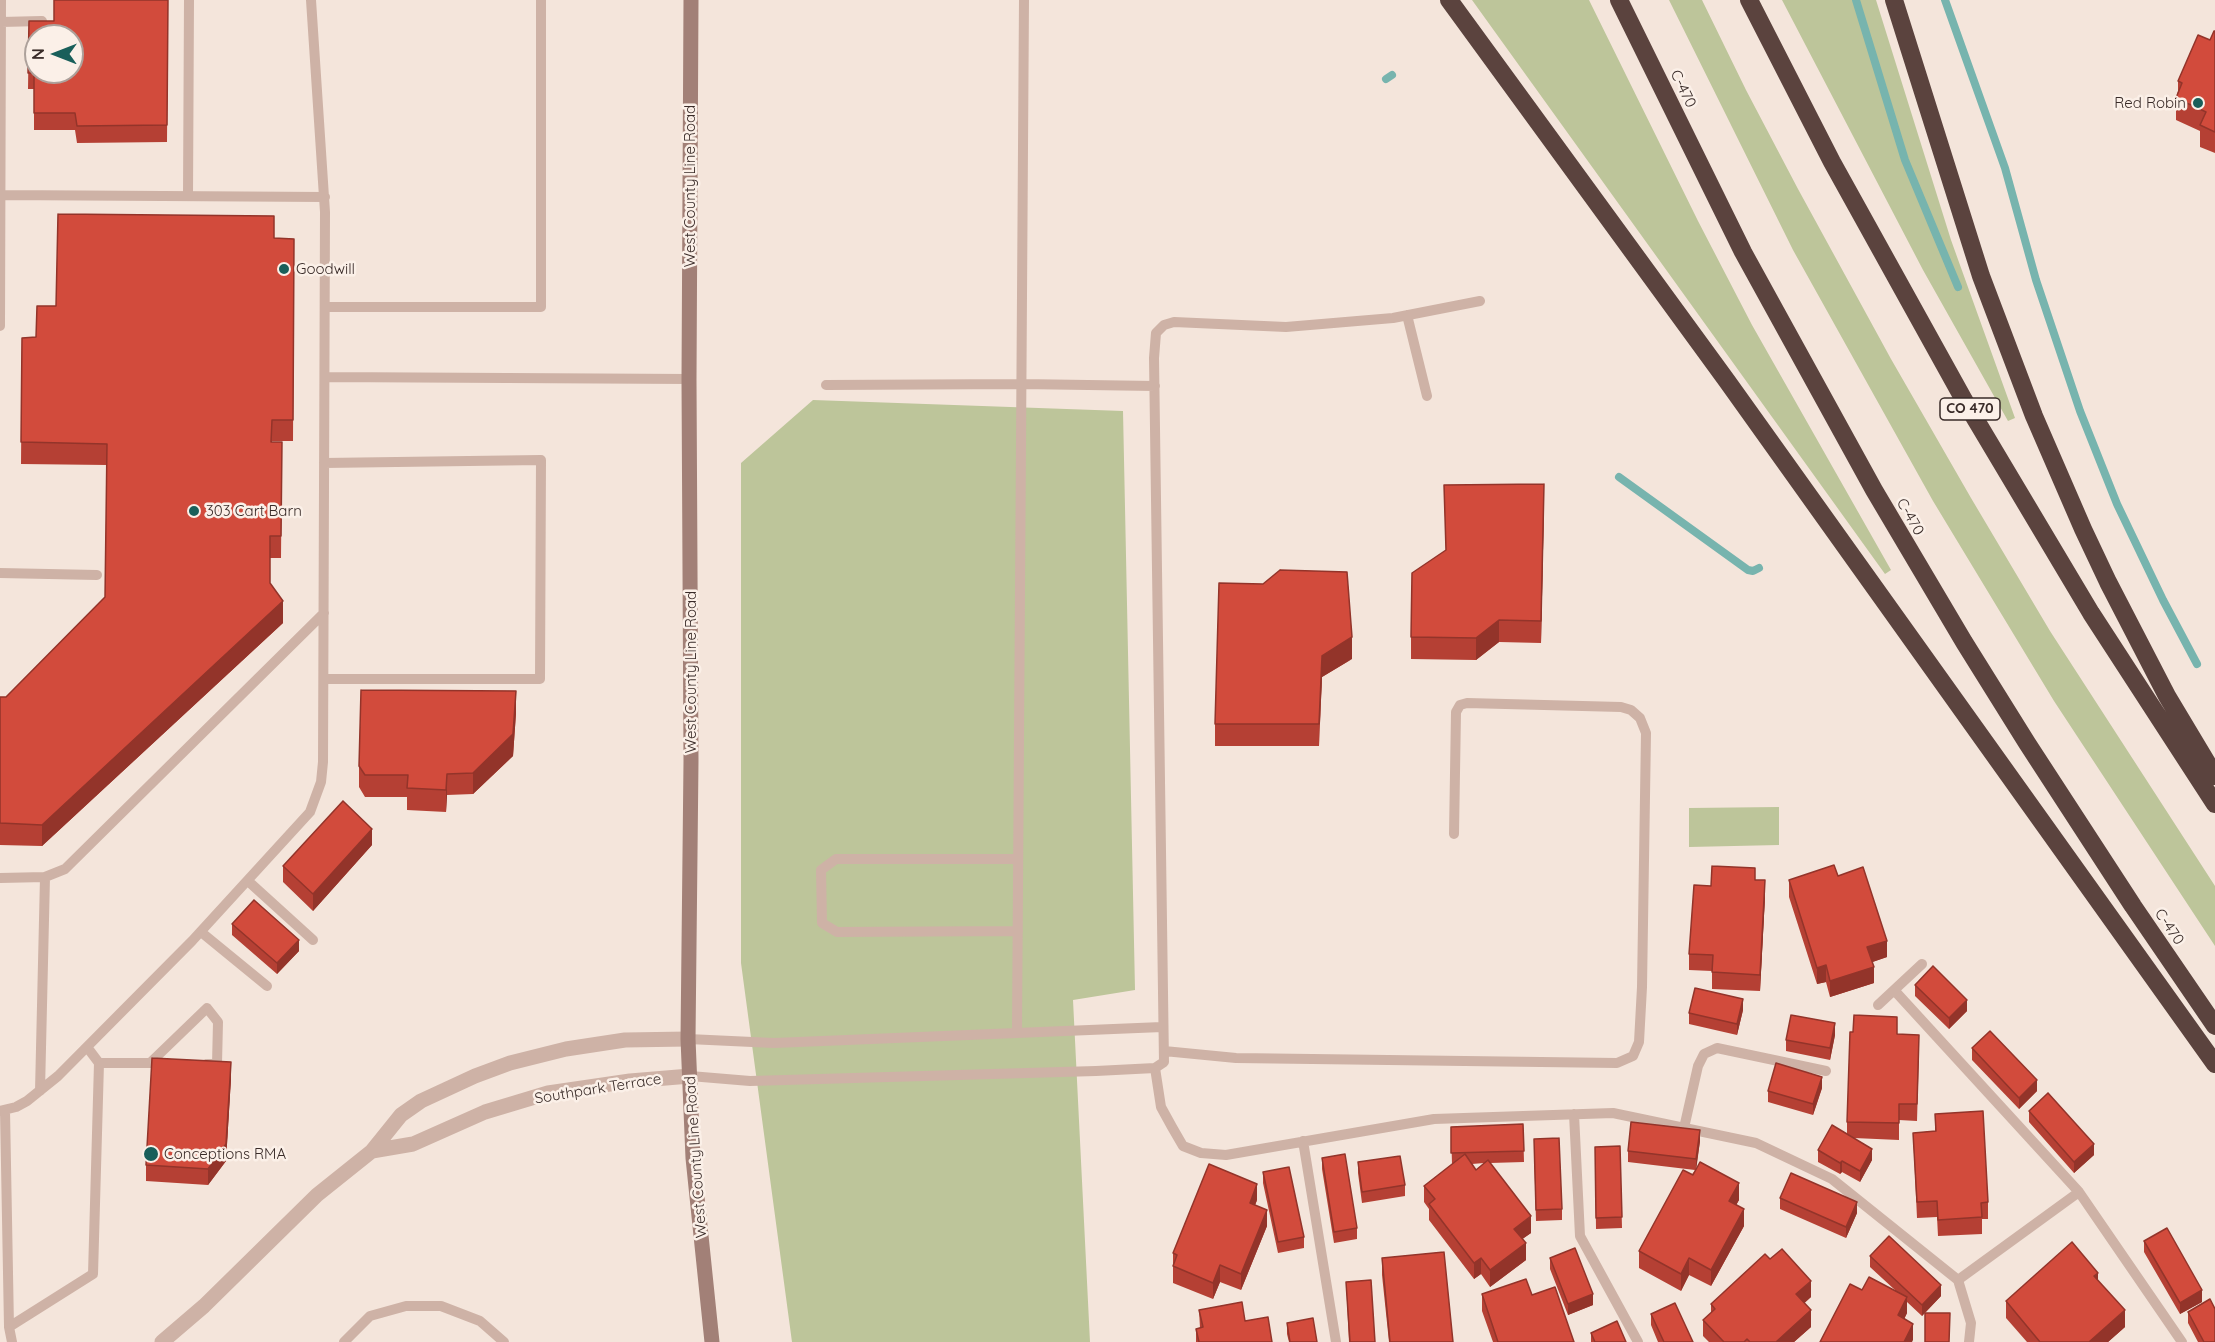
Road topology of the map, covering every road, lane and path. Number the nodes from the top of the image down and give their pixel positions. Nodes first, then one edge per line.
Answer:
1 (1, 0) edge
2 (189, 0) edge
3 (311, 0) edge
4 (541, 0) edge
5 (691, 0) edge
6 (1024, 0) edge
7 (1449, 0) edge
8 (1619, 0) edge
9 (1749, 0) edge
10 (1894, 0) edge
11 (1, 21) edge
12 (42, 21) edge
13 (0, 195) edge
14 (188, 196) junction
15 (325, 197) junction
16 (1480, 301) dead end
17 (325, 307) junction
18 (1407, 315) junction
19 (0, 326) edge
20 (325, 377) junction
21 (689, 379) junction
22 (1021, 384) junction
23 (826, 385) dead end
24 (1155, 386) junction
25 (1427, 396) dead end
26 (324, 463) junction
27 (0, 573) edge
28 (97, 574) dead end
29 (324, 613) junction
30 (324, 679) junction
31 (2215, 776) edge
32 (2215, 804) edge
33 (1454, 834) dead end
34 (1018, 859) junction
35 (45, 877) junction
36 (0, 878) edge
37 (248, 881) junction
38 (1018, 930) junction
39 (201, 932) junction
40 (313, 940) dead end
41 (1922, 964) dead end
42 (267, 986) dead end
43 (1894, 990) junction
44 (1878, 1005) dead end
45 (2215, 1026) edge
46 (1162, 1027) junction
47 (1017, 1033) junction
48 (688, 1039) junction
49 (87, 1047) junction
50 (1164, 1051) junction
51 (99, 1063) junction
52 (150, 1063) junction
53 (172, 1064) edge
54 (195, 1064) edge
55 (2215, 1064) edge
56 (1155, 1068) junction
57 (1826, 1071) dead end
58 (690, 1076) junction
59 (40, 1091) junction
60 (2, 1110) edge
61 (1574, 1114) junction
62 (1684, 1128) junction
63 (1303, 1141) junction
64 (372, 1151) junction
65 (2079, 1192) junction
66 (3, 1195) edge
67 (4, 1264) edge
68 (1958, 1280) junction
69 (9, 1327) junction
70 (12, 1342) edge
71 (162, 1342) edge
72 (344, 1342) edge
73 (504, 1342) edge
74 (712, 1342) edge
75 (1336, 1342) edge
76 (1638, 1342) edge
77 (1969, 1342) edge
78 (2182, 1342) edge

1 - 11 lane
2 - 14 lane
3 - 15 lane
4 - 17 lane
5 - 21 main road, West County Line Road
6 - 22 lane
7 - 55 highway
8 - 45 highway, C-470
9 - 32 highway, CO 470
10 - 31 highway
11 - 12 lane
11 - 13 lane
13 - 14 lane
13 - 19 lane
14 - 15 lane
15 - 17 lane
16 - 18 lane
17 - 20 lane
18 - 24 lane
18 - 25 lane
20 - 21 lane
20 - 26 lane
21 - 48 main road, West County Line Road
22 - 23 lane
22 - 24 lane
22 - 34 lane
24 - 46 lane
26 - 29 lane
26 - 30 lane
27 - 28 lane
29 - 30 lane
29 - 35 lane
30 - 37 lane
33 - 50 lane
34 - 38 lane
34 - 38 lane
35 - 36 lane
35 - 59 lane
37 - 39 lane
37 - 40 lane
38 - 47 lane
39 - 42 lane
39 - 49 lane
41 - 43 lane
43 - 44 lane
43 - 65 lane
46 - 47 lane
46 - 50 lane
47 - 48 lane
48 - 58 main road, West County Line Road
48 - 64 street, Southpark Terrace
49 - 51 lane
49 - 59 lane
50 - 56 lane
51 - 52 lane
51 - 69 lane
52 - 53 lane
52 - 54 lane
56 - 58 lane
56 - 63 lane
57 - 62 lane
58 - 64 street, Southpark Terrace
58 - 74 main road, West County Line Road
59 - 60 lane
60 - 66 lane
61 - 62 lane
61 - 63 lane
61 - 76 lane
62 - 68 lane
63 - 75 lane
64 - 71 street, Southpark Terrace
65 - 68 lane
65 - 78 lane
66 - 67 lane
67 - 69 lane
68 - 77 lane
69 - 70 lane
72 - 73 lane

